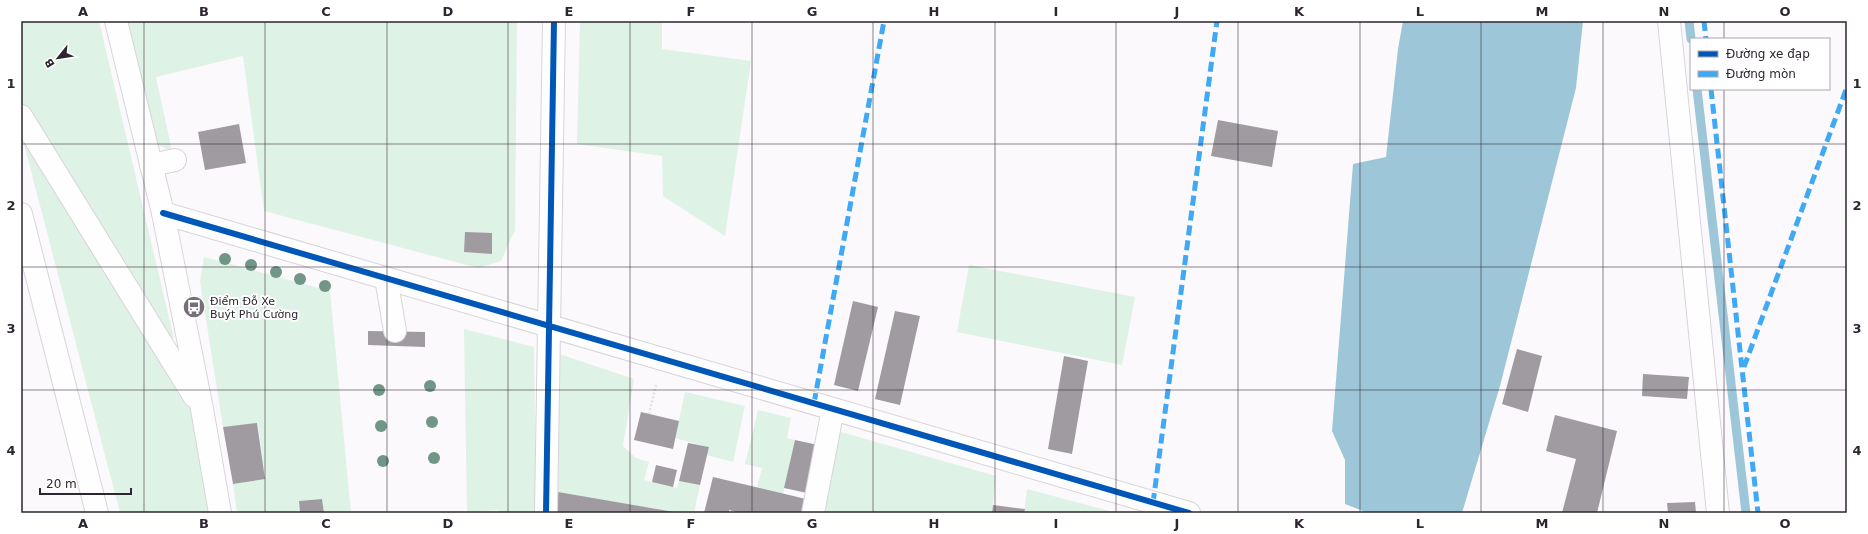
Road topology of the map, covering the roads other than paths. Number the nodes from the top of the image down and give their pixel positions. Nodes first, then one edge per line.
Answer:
1 (116, 21) edge
2 (554, 21) edge
3 (1669, 21) edge
4 (21, 116) edge
5 (175, 160) dead end
6 (151, 164) junction
7 (162, 213) junction
8 (21, 214) edge
9 (386, 278) junction
10 (550, 325) junction
11 (395, 332) dead end
12 (202, 409) junction
13 (833, 409) junction
14 (1152, 508) edge
15 (98, 513) edge
16 (220, 513) edge
17 (546, 513) edge
18 (813, 513) edge
19 (1189, 513) edge
20 (1718, 513) edge

1 - 6 street
2 - 10 street
3 - 20 street
4 - 12 street
5 - 6 street
6 - 7 street
7 - 9 street
7 - 12 street
8 - 15 street
9 - 10 street
9 - 11 street
10 - 13 street
10 - 17 street
12 - 16 street
13 - 14 street
13 - 18 street
14 - 19 street

